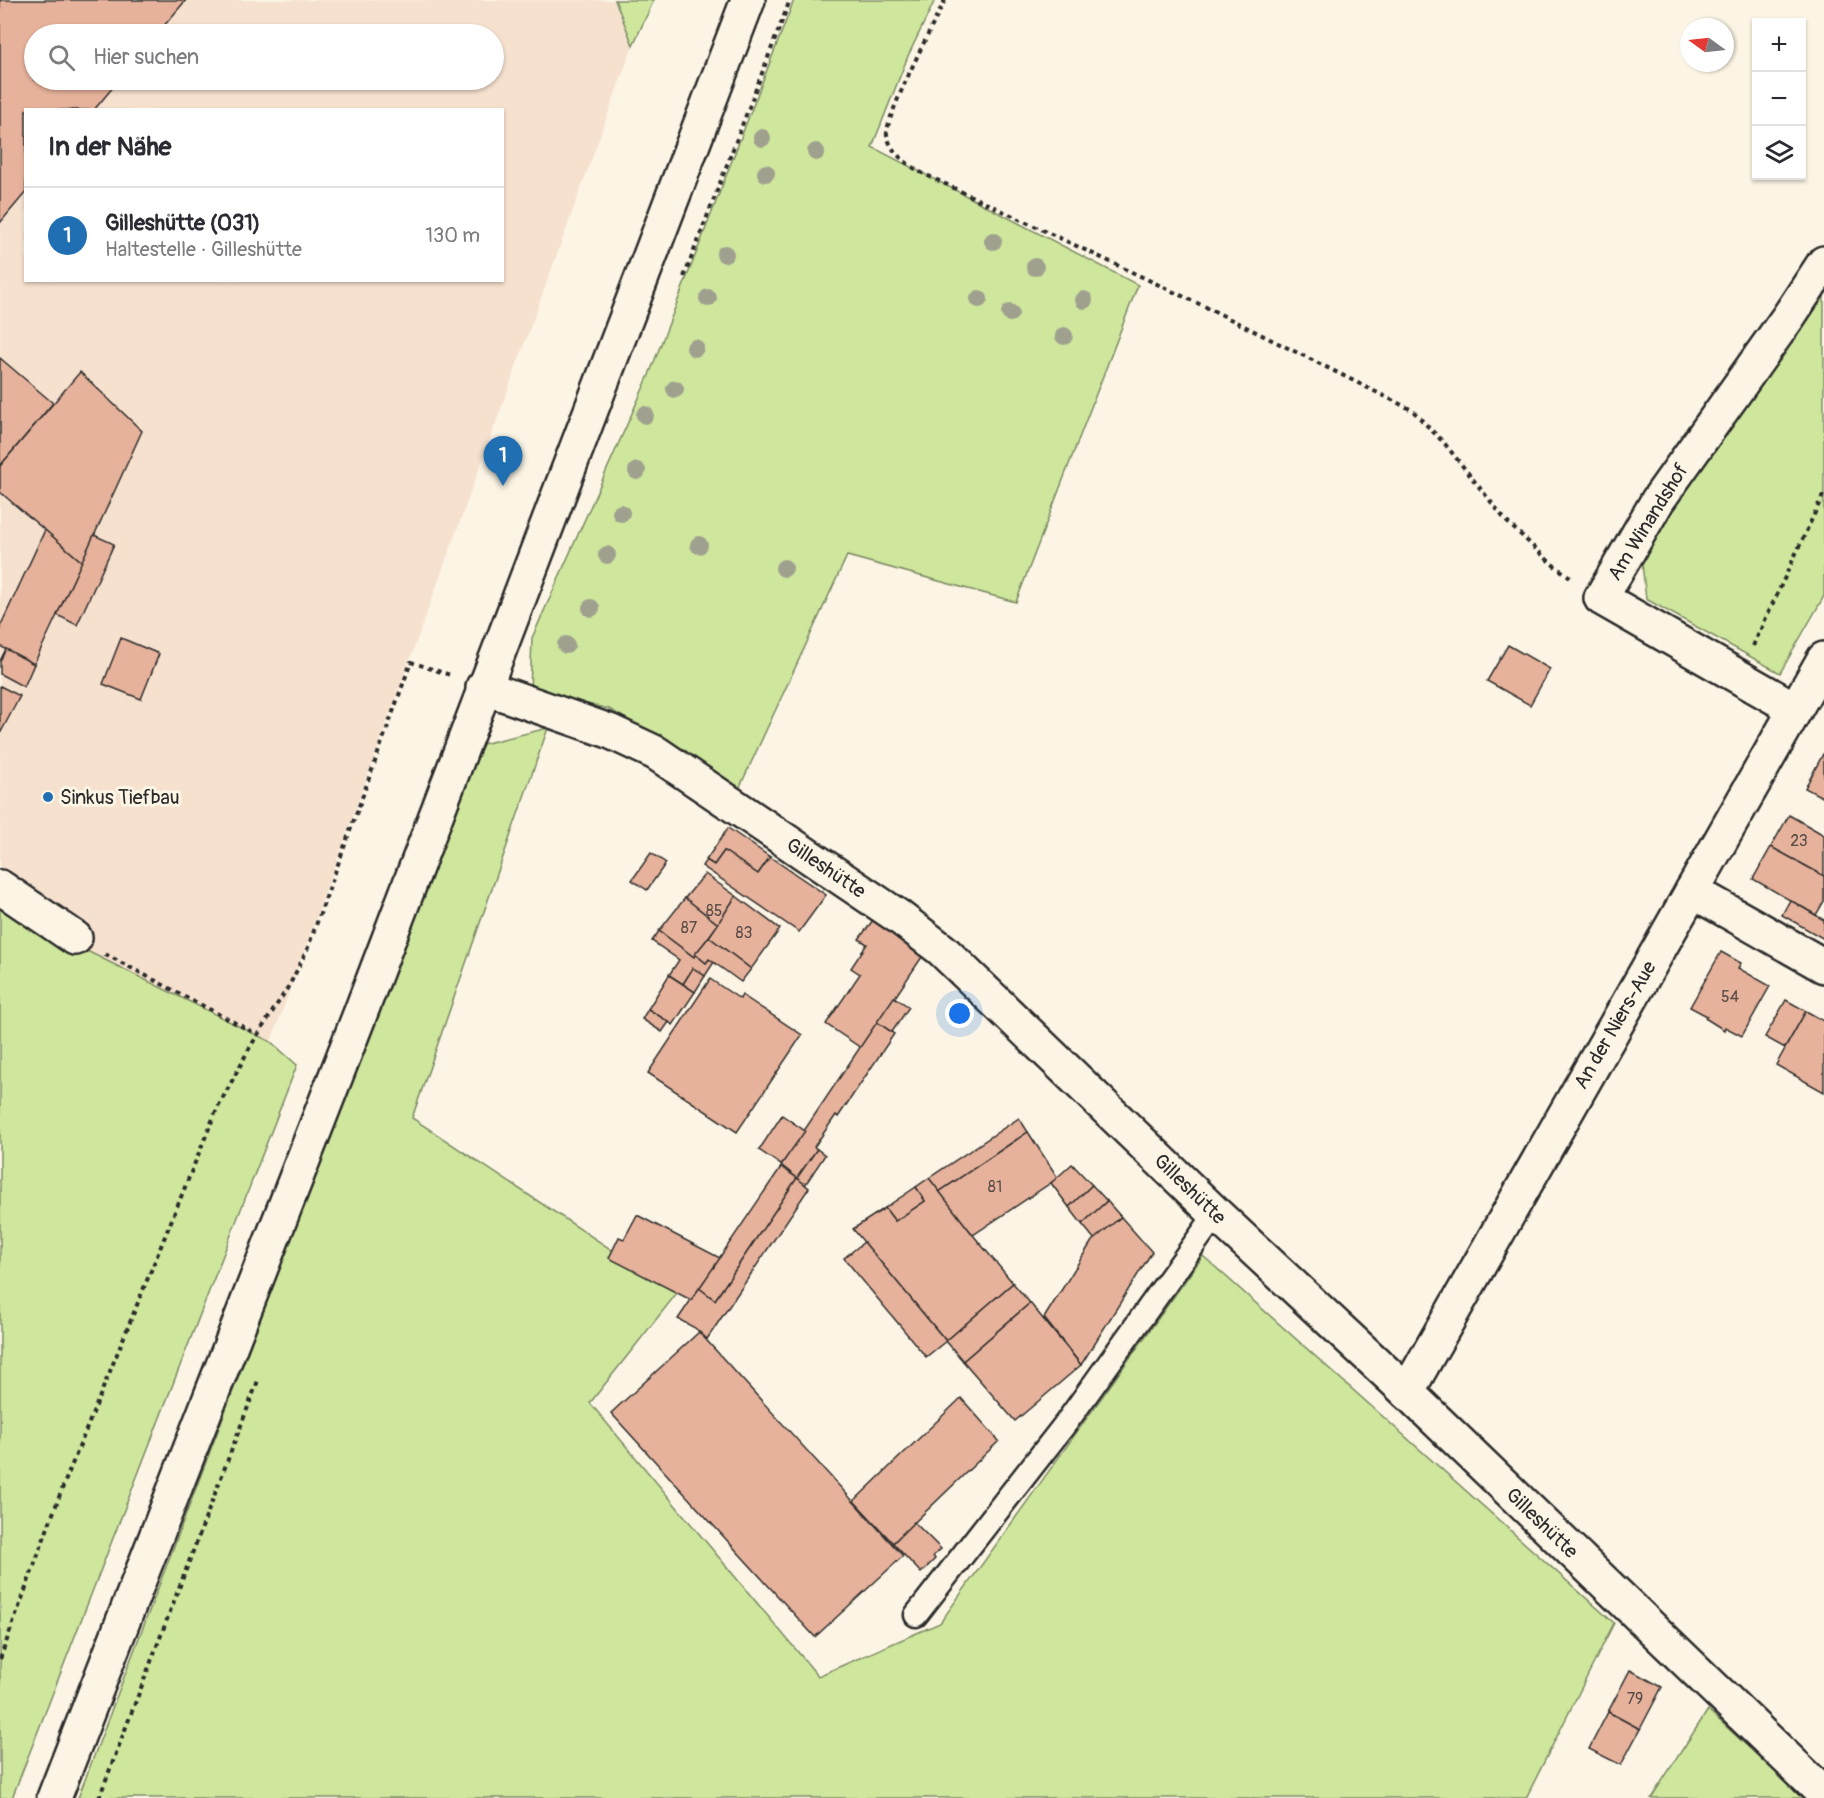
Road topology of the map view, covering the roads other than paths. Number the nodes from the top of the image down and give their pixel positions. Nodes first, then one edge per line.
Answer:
1 (748, 0) edge
2 (1824, 263) edge
3 (1824, 659) edge
4 (483, 687) junction
5 (1796, 709) junction
6 (0, 887) edge
7 (1692, 891) junction
8 (75, 938) road end
9 (1824, 966) edge
10 (1216, 1214) junction
11 (1407, 1392) junction
12 (916, 1615) dead end
13 (1824, 1794) edge
14 (54, 1798) edge

1 - 4 street
2 - 5 street, Am Winandshof
3 - 5 street, An der Niers-Aue
4 - 10 street, Gilleshütte
4 - 14 street
5 - 7 street, An der Niers-Aue
6 - 8 street
7 - 9 street
7 - 11 street, An der Niers-Aue
10 - 11 street, Gilleshütte
10 - 12 lane
11 - 13 street, Gilleshütte

